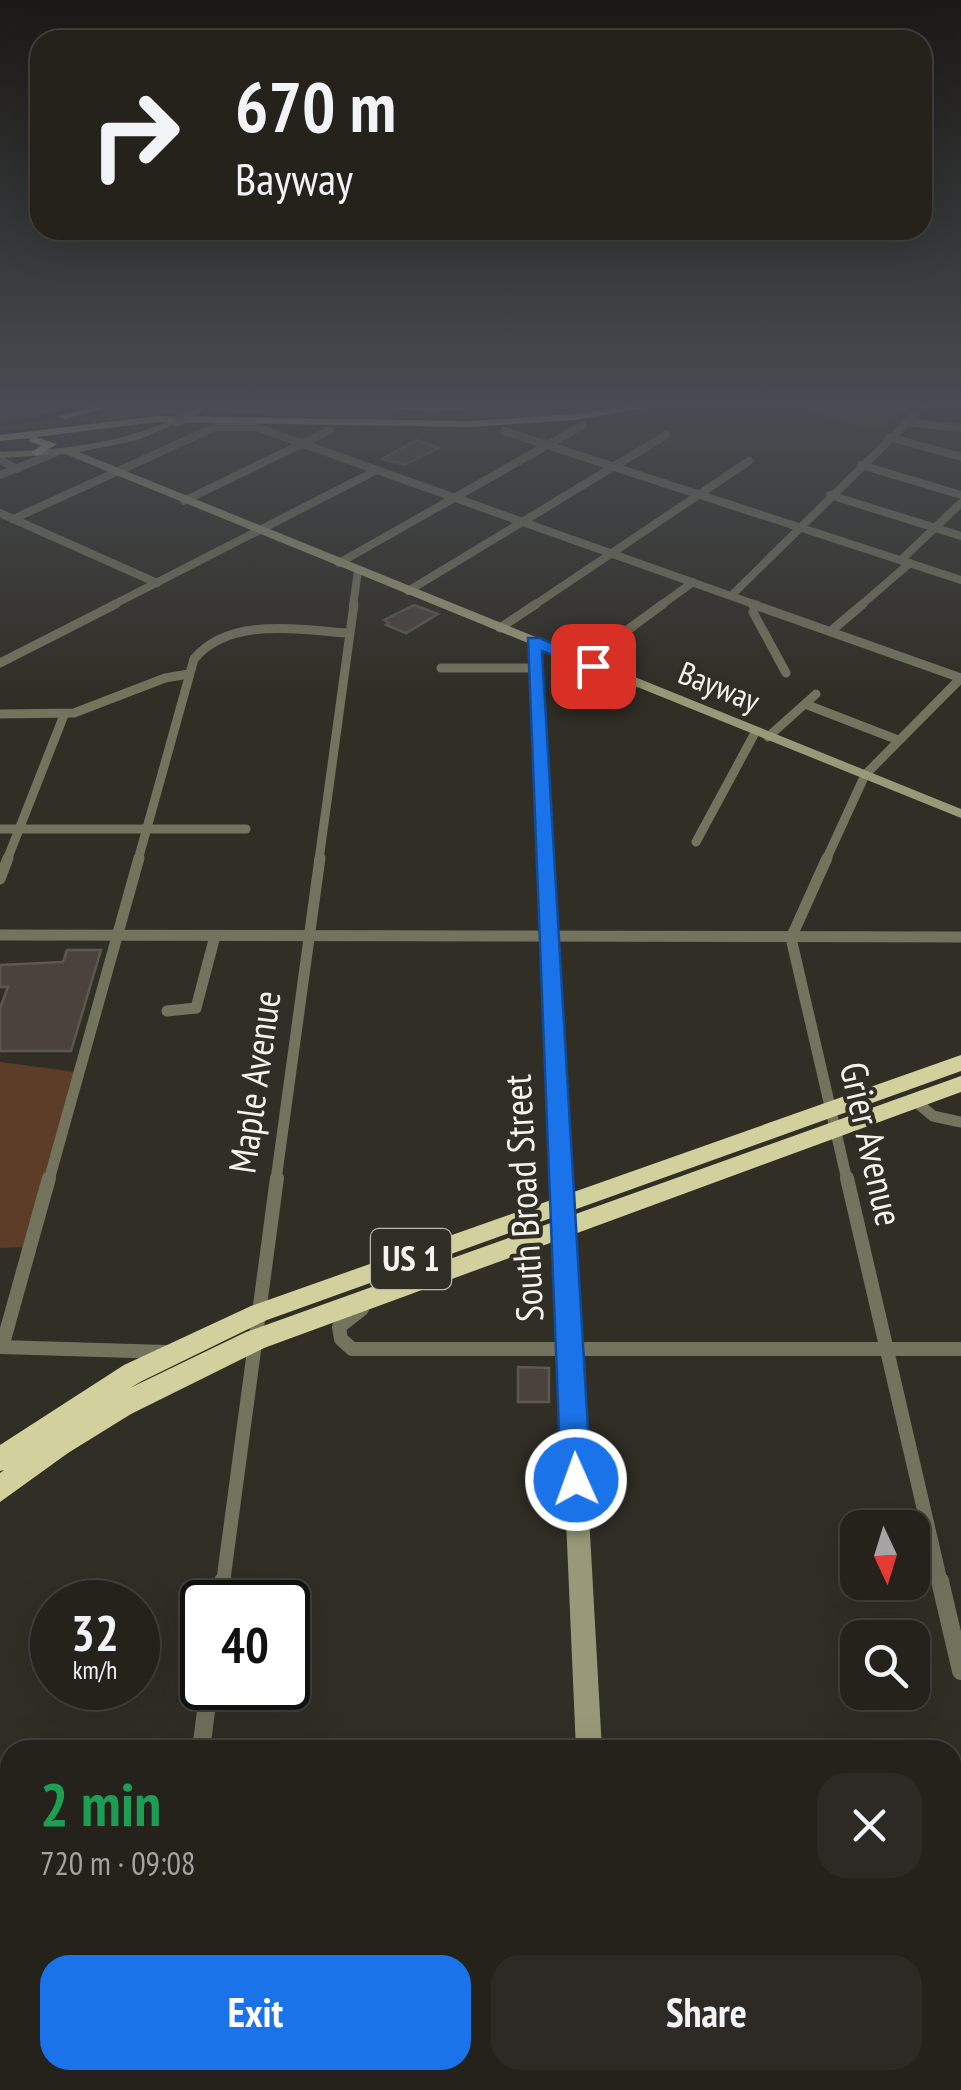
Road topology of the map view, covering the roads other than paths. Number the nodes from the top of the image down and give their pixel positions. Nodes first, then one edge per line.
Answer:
1 (52, 501) edge
2 (184, 501) edge
3 (316, 501) edge
4 (449, 501) edge
5 (465, 501) edge
6 (559, 501) edge
7 (691, 501) edge
8 (720, 501) edge
9 (824, 501) edge
10 (848, 501) edge
11 (961, 503) edge
12 (0, 513) edge
13 (12, 518) junction
14 (523, 522) junction
15 (798, 527) junction
16 (935, 528) junction
17 (258, 530) junction
18 (961, 536) edge
19 (612, 554) junction
20 (905, 562) junction
21 (339, 563) junction
22 (358, 570) junction
23 (961, 580) edge
24 (693, 582) junction
25 (156, 583) junction
26 (408, 591) junction
27 (731, 596) junction
28 (756, 605) junction
29 (500, 628) junction
30 (830, 631) junction
31 (349, 632) junction
32 (534, 642) junction
33 (584, 662) junction
34 (0, 664) edge
35 (440, 668) dead end
36 (535, 668) junction
37 (786, 673) dead end
38 (189, 674) junction
39 (961, 678) edge
40 (186, 686) junction
41 (816, 694) dead end
42 (124, 695) junction
43 (805, 704) junction
44 (0, 714) edge
45 (64, 715) junction
46 (762, 734) junction
47 (898, 740) junction
48 (865, 776) junction
49 (961, 814) edge
50 (0, 828) edge
51 (19, 828) junction
52 (147, 828) junction
53 (246, 829) dead end
54 (696, 842) dead end
55 (0, 879) edge
56 (0, 935) edge
57 (117, 936) junction
58 (215, 936) junction
59 (311, 936) junction
60 (549, 936) junction
61 (791, 938) junction
62 (961, 938) edge
63 (167, 1011) dead end
64 (961, 1063) edge
65 (961, 1084) edge
66 (915, 1101) junction
67 (833, 1120) junction
68 (961, 1122) edge
69 (564, 1215) junction
70 (392, 1290) junction
71 (258, 1313) junction
72 (256, 1340) junction
73 (1, 1348) edge
74 (572, 1349) junction
75 (961, 1349) edge
76 (886, 1350) junction
77 (175, 1352) junction
78 (0, 1459) edge
79 (0, 1489) edge
80 (223, 1580) edge
81 (961, 1671) edge
82 (206, 1710) edge
83 (202, 1740) edge
84 (589, 1740) edge

1 - 13 street
2 - 17 main road, Bayway
3 - 17 street
4 - 21 street
5 - 14 street
6 - 14 street
7 - 19 street
8 - 15 street
9 - 15 street
10 - 16 street
11 - 16 street
12 - 13 street
13 - 25 street
14 - 19 street
14 - 26 street
15 - 20 street
15 - 27 street
16 - 18 street
16 - 20 street
17 - 21 main road, Bayway
17 - 25 street
19 - 24 street
19 - 29 street
20 - 23 street
20 - 30 street
21 - 22 main road, Bayway
22 - 26 main road, Bayway
22 - 31 street, Maple Avenue
24 - 27 street
24 - 33 street
25 - 34 street
26 - 29 main road, Bayway
27 - 28 street
28 - 30 street
28 - 37 street
29 - 32 main road, Bayway
30 - 39 street
31 - 38 street
31 - 59 street, Maple Avenue
32 - 33 main road, Bayway
32 - 36 main road, South Broad Street
33 - 46 main road, Bayway
35 - 36 street
36 - 60 main road, South Broad Street
38 - 40 street
38 - 42 street
39 - 47 street
40 - 42 street
40 - 52 street
41 - 43 street
42 - 45 street
43 - 46 street
43 - 47 street
44 - 45 street
45 - 51 street
46 - 48 main road, Bayway
46 - 54 street
47 - 48 street
48 - 49 main road, Bayway
48 - 61 street
50 - 51 street
51 - 52 street
51 - 55 street
52 - 53 street
52 - 57 street
56 - 57 street
57 - 58 street
57 - 73 street
58 - 59 street
58 - 63 street
59 - 60 street
59 - 71 street, Maple Avenue
60 - 61 street
60 - 69 main road, South Broad Street
61 - 62 street
61 - 67 street, Grier Avenue
64 - 67 highway, US 1
65 - 66 highway, US 1
66 - 67 highway, US 1
66 - 68 street
67 - 69 highway, US 1
67 - 76 street, Grier Avenue
69 - 70 highway, US 1
69 - 71 highway, US 1
69 - 74 main road, South Broad Street
70 - 72 highway, US 1
70 - 74 street
71 - 72 street, Maple Avenue
71 - 77 highway, US 1
72 - 79 highway, US 1
72 - 80 street, Maple Avenue
73 - 77 street
74 - 76 street
74 - 84 main road, South Broad Street
75 - 76 street
76 - 81 street, Grier Avenue
77 - 78 highway, US 1
82 - 83 street

